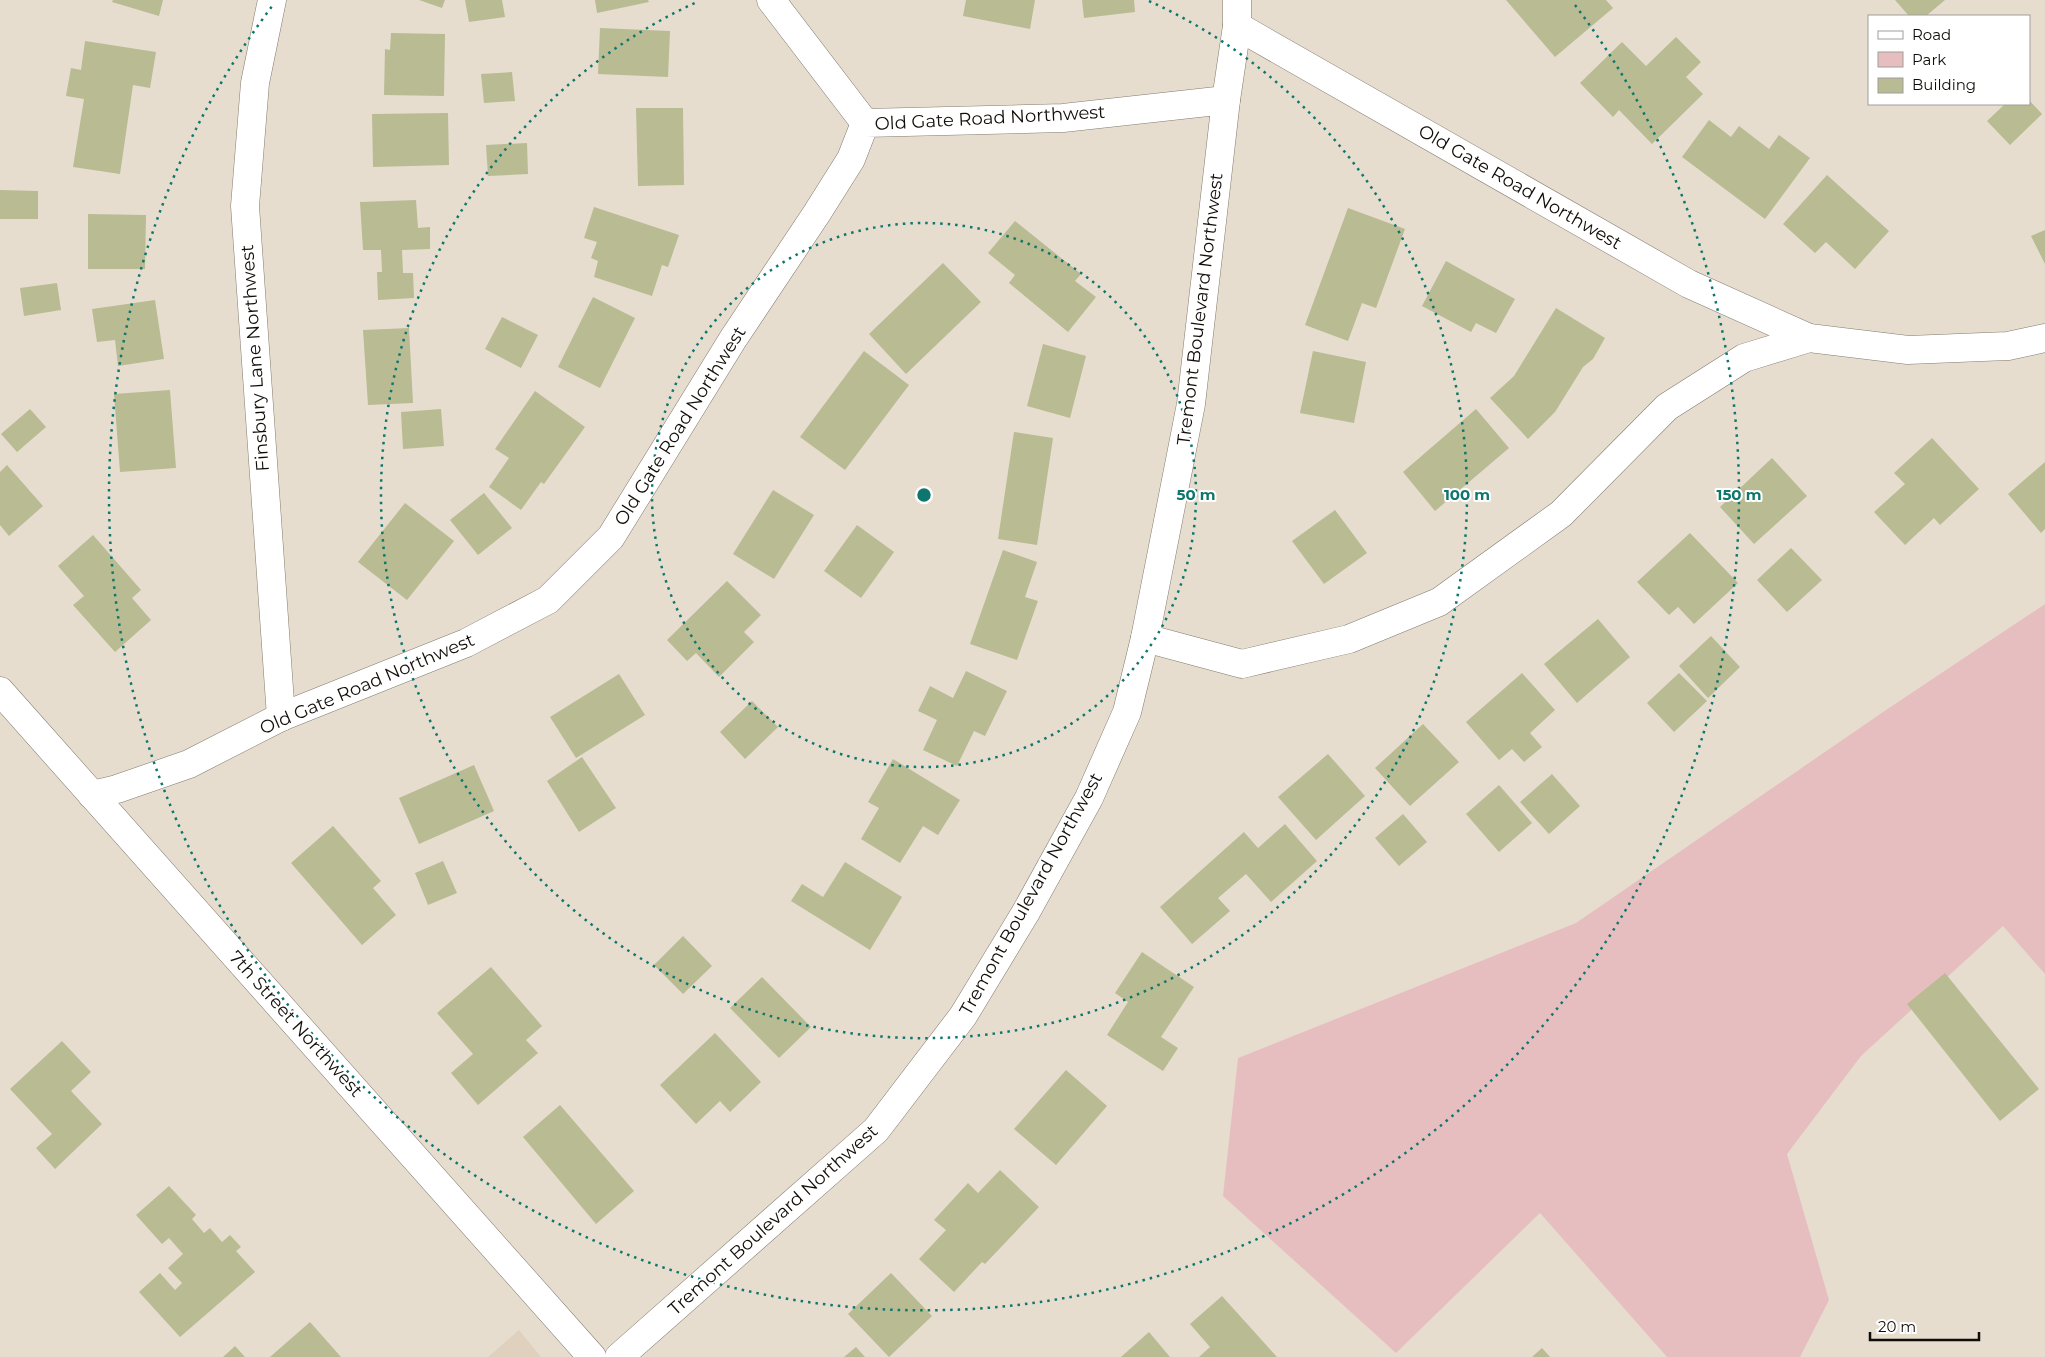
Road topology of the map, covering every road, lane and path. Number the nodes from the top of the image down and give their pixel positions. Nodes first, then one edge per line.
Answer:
1 (272, 0) edge
2 (771, 0) edge
3 (1237, 13) edge
4 (1226, 100) junction
5 (865, 123) junction
6 (1809, 338) junction
7 (2045, 338) edge
8 (1145, 638) junction
9 (0, 691) edge
10 (281, 717) junction
11 (92, 795) junction
12 (592, 1357) edge
13 (619, 1357) edge

1 - 10 street, Finsbury Lane Northwest
2 - 5 street
3 - 4 street, Tremont Boulevard Northwest
3 - 6 street, Old Gate Road Northwest
4 - 5 street, Old Gate Road Northwest
4 - 8 street, Tremont Boulevard Northwest
5 - 10 street, Old Gate Road Northwest
6 - 7 street
6 - 8 street
8 - 13 street, Tremont Boulevard Northwest
9 - 11 street, 7th Street Northwest
10 - 11 street, Old Gate Road Northwest
11 - 12 street, 7th Street Northwest

